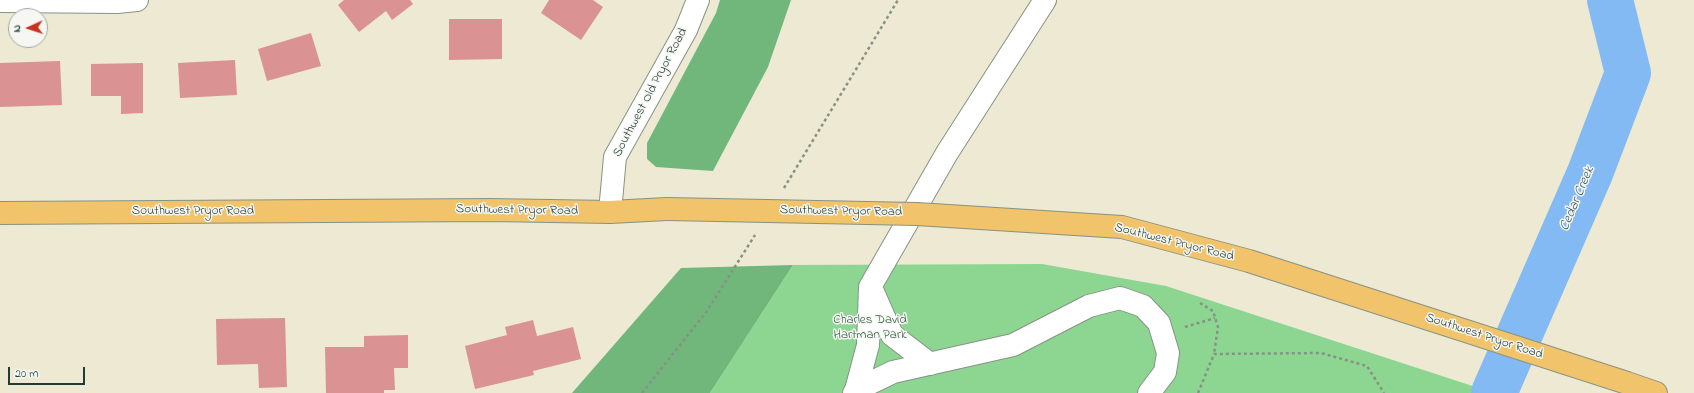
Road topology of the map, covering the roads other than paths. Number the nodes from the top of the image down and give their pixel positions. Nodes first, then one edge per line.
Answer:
1 (137, 0) edge
2 (698, 0) edge
3 (1045, 0) edge
4 (0, 1) edge
5 (610, 212) junction
6 (0, 213) edge
7 (870, 287) junction
8 (930, 364) junction
9 (855, 391) edge
10 (1149, 393) edge
11 (1656, 393) edge

1 - 4 street
2 - 5 street, Southwest Old Pryor Road
3 - 7 street
5 - 6 main road, Southwest Pryor Road
5 - 11 main road, Southwest Pryor Road, bridge
7 - 8 street
7 - 9 street
8 - 9 street
8 - 10 street

